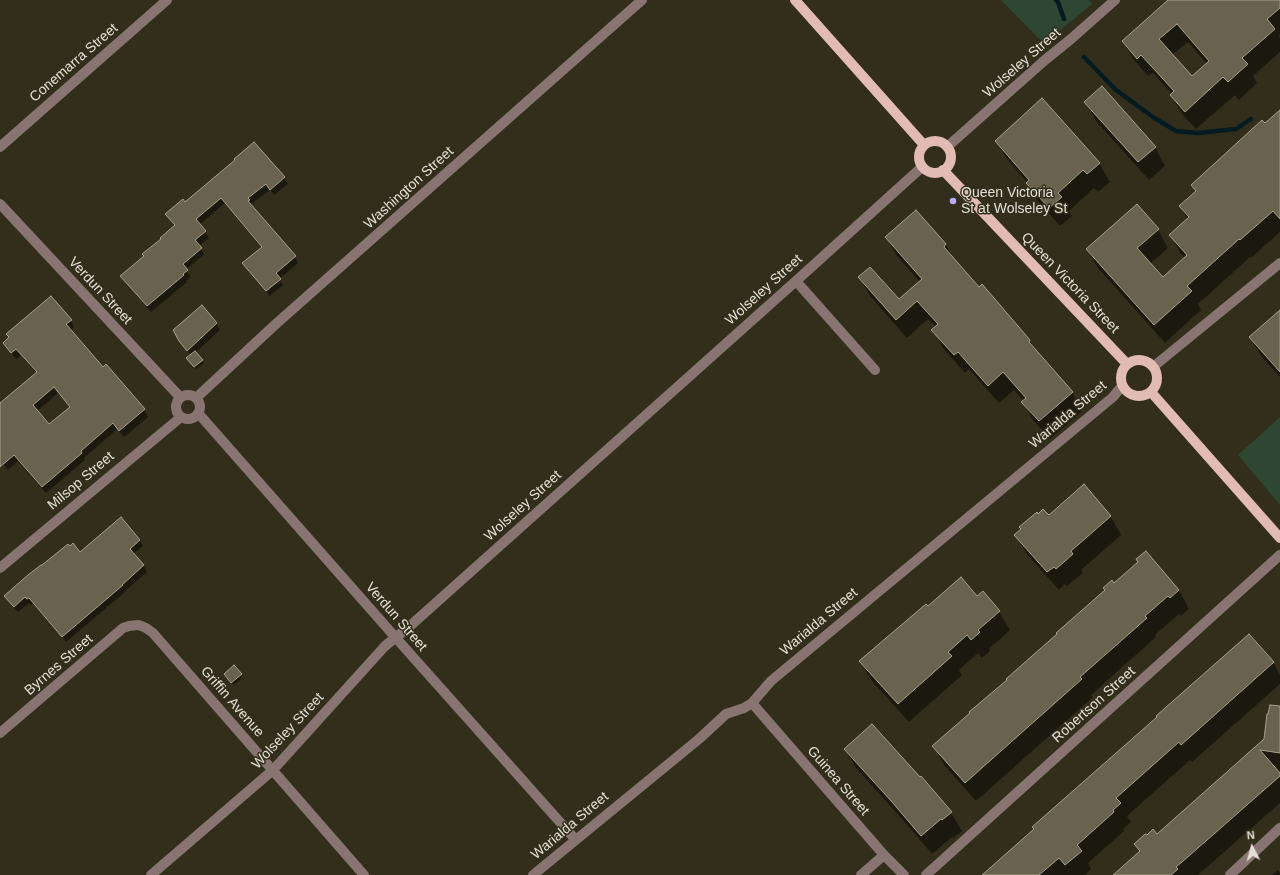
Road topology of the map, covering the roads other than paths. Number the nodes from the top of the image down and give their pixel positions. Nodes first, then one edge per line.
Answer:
1 (167, 0) edge
2 (642, 0) edge
3 (795, 0) edge
4 (1115, 0) edge
5 (924, 145) junction
6 (0, 147) edge
7 (947, 147) junction
8 (922, 166) junction
9 (943, 170) junction
10 (0, 204) edge
11 (1280, 263) edge
12 (796, 281) junction
13 (1127, 364) junction
14 (1153, 367) junction
15 (875, 370) dead end
16 (1122, 386) junction
17 (1151, 392) junction
18 (180, 397) junction
19 (196, 398) junction
20 (198, 413) junction
21 (181, 417) junction
22 (1280, 538) edge
23 (1280, 555) edge
24 (0, 568) edge
25 (139, 625) joint
26 (396, 638) junction
27 (752, 704) junction
28 (0, 734) edge
29 (273, 770) junction
30 (1280, 828) edge
31 (575, 839) junction
32 (884, 855) junction
33 (151, 875) edge
34 (364, 875) edge
35 (533, 875) edge
36 (862, 875) edge
37 (904, 875) edge
38 (926, 875) edge
39 (1230, 875) edge

1 - 6 street, Conemarra Street
2 - 19 street, Washington Street
3 - 5 main road
4 - 7 street, Wolseley Street
5 - 7 main road
5 - 8 main road
7 - 9 main road
8 - 9 main road
8 - 12 street, Wolseley Street
9 - 13 main road, Queen Victoria Street
10 - 18 street, Verdun Street
11 - 14 street
12 - 15 street
12 - 26 street, Wolseley Street
13 - 14 main road
13 - 16 main road
14 - 17 main road
16 - 17 main road
16 - 27 street, Warialda Street
17 - 22 main road
18 - 19 street
18 - 21 street
19 - 20 street
20 - 21 street
20 - 26 street, Verdun Street
21 - 24 street, Milsop Street
23 - 38 street, Robertson Street
25 - 28 street, Byrnes Street
25 - 29 street, Griffin Avenue
26 - 29 street, Wolseley Street
26 - 31 street, Verdun Street
27 - 31 street, Warialda Street
27 - 32 street, Guinea Street
29 - 33 street, Wolseley Street
29 - 34 street, Griffin Avenue
30 - 39 street
31 - 35 street, Warialda Street
32 - 36 street
32 - 37 street, Guinea Street

